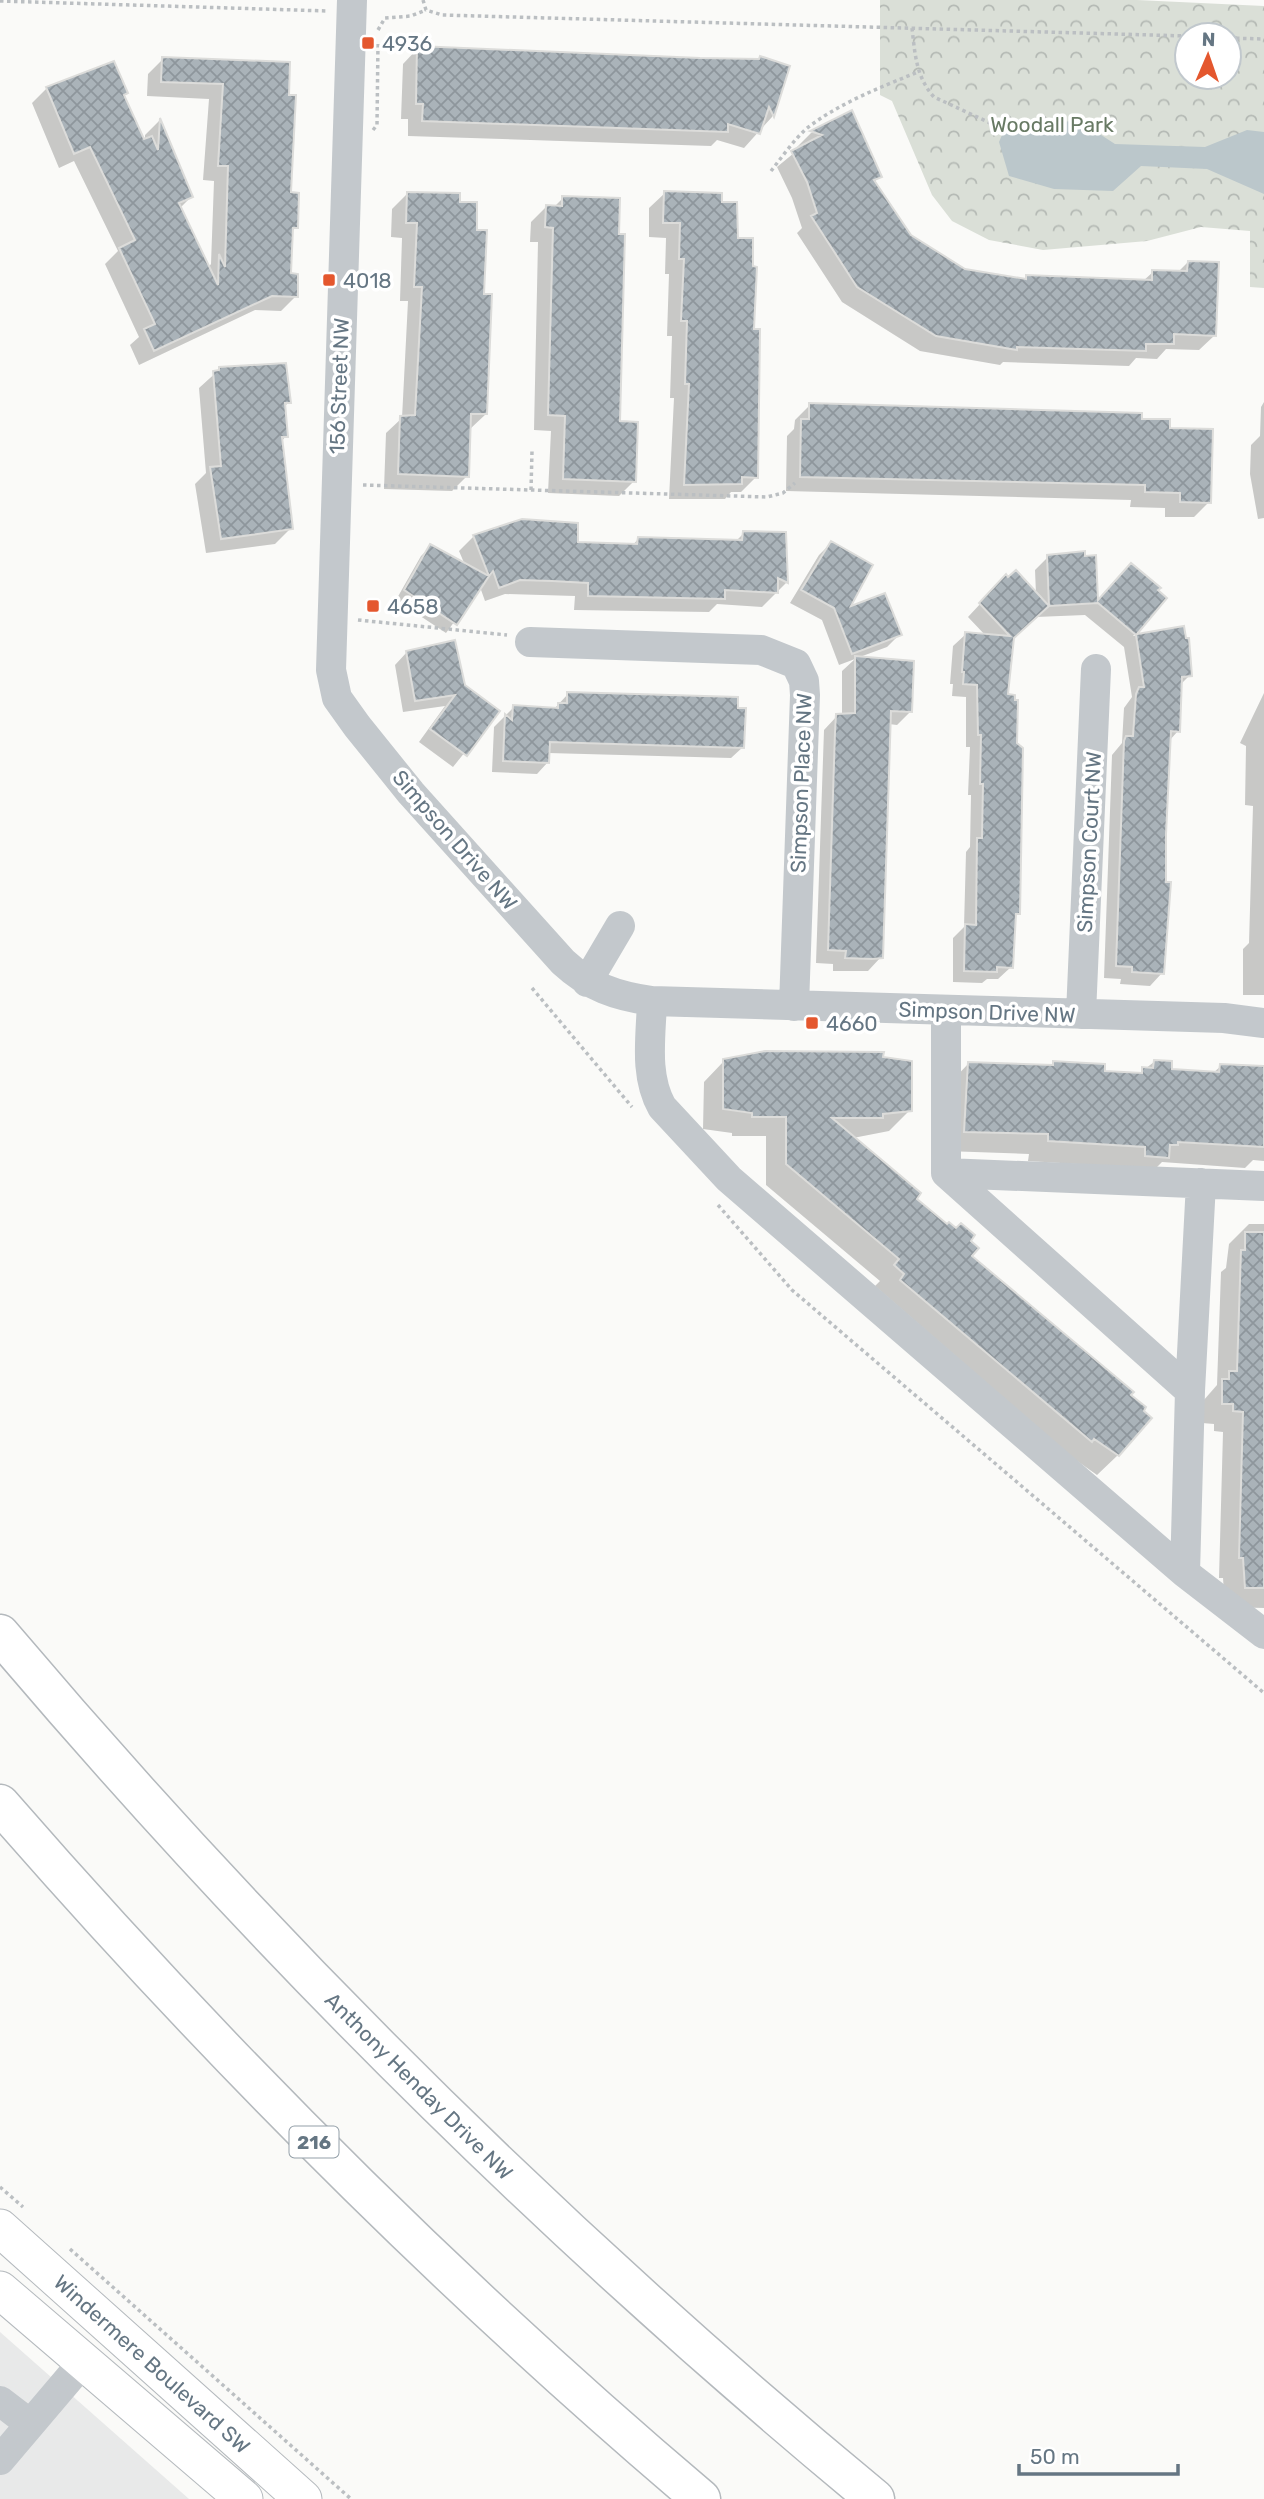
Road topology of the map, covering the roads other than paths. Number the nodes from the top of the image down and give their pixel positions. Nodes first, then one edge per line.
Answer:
1 (351, 6) edge
2 (530, 642) road end
3 (1096, 669) dead end
4 (334, 688) joint
5 (620, 926) dead end
6 (587, 982) junction
7 (652, 1001) junction
8 (794, 1006) junction
9 (946, 1012) junction
10 (1081, 1014) junction
11 (1264, 1023) edge
12 (946, 1173) junction
13 (1201, 1183) junction
14 (1264, 1186) edge
15 (1190, 1391) junction
16 (1185, 1573) junction
17 (0, 1634) edge
18 (1264, 1634) edge
19 (0, 1804) edge
20 (12, 2218) edge
21 (0, 2290) edge
22 (84, 2361) junction
23 (0, 2401) edge
24 (30, 2424) junction
25 (652, 2457) junction
26 (0, 2460) edge
27 (244, 2499) edge
28 (303, 2499) edge
29 (685, 2499) edge
30 (701, 2499) edge
31 (875, 2499) edge

1 - 4 street, 156 Street NW
2 - 8 street, Simpson Place NW
3 - 10 street, Simpson Court NW
4 - 6 street, Simpson Drive NW
5 - 6 street
6 - 7 street, Simpson Drive NW
7 - 8 street, Simpson Drive NW
7 - 16 street
8 - 9 street, Simpson Drive NW
9 - 10 street, Simpson Drive NW
9 - 12 street
10 - 11 street, Simpson Drive NW
12 - 13 street
12 - 15 street
13 - 14 street
13 - 15 street
15 - 16 street
16 - 18 street
17 - 31 highway, Anthony Henday Drive NW
19 - 25 highway, 216
20 - 28 main road, Windermere Boulevard SW
21 - 22 main road, Windermere Boulevard SW
22 - 24 street
22 - 27 main road, Windermere Boulevard SW
23 - 24 street
24 - 26 street
25 - 29 highway
25 - 30 highway, 216

